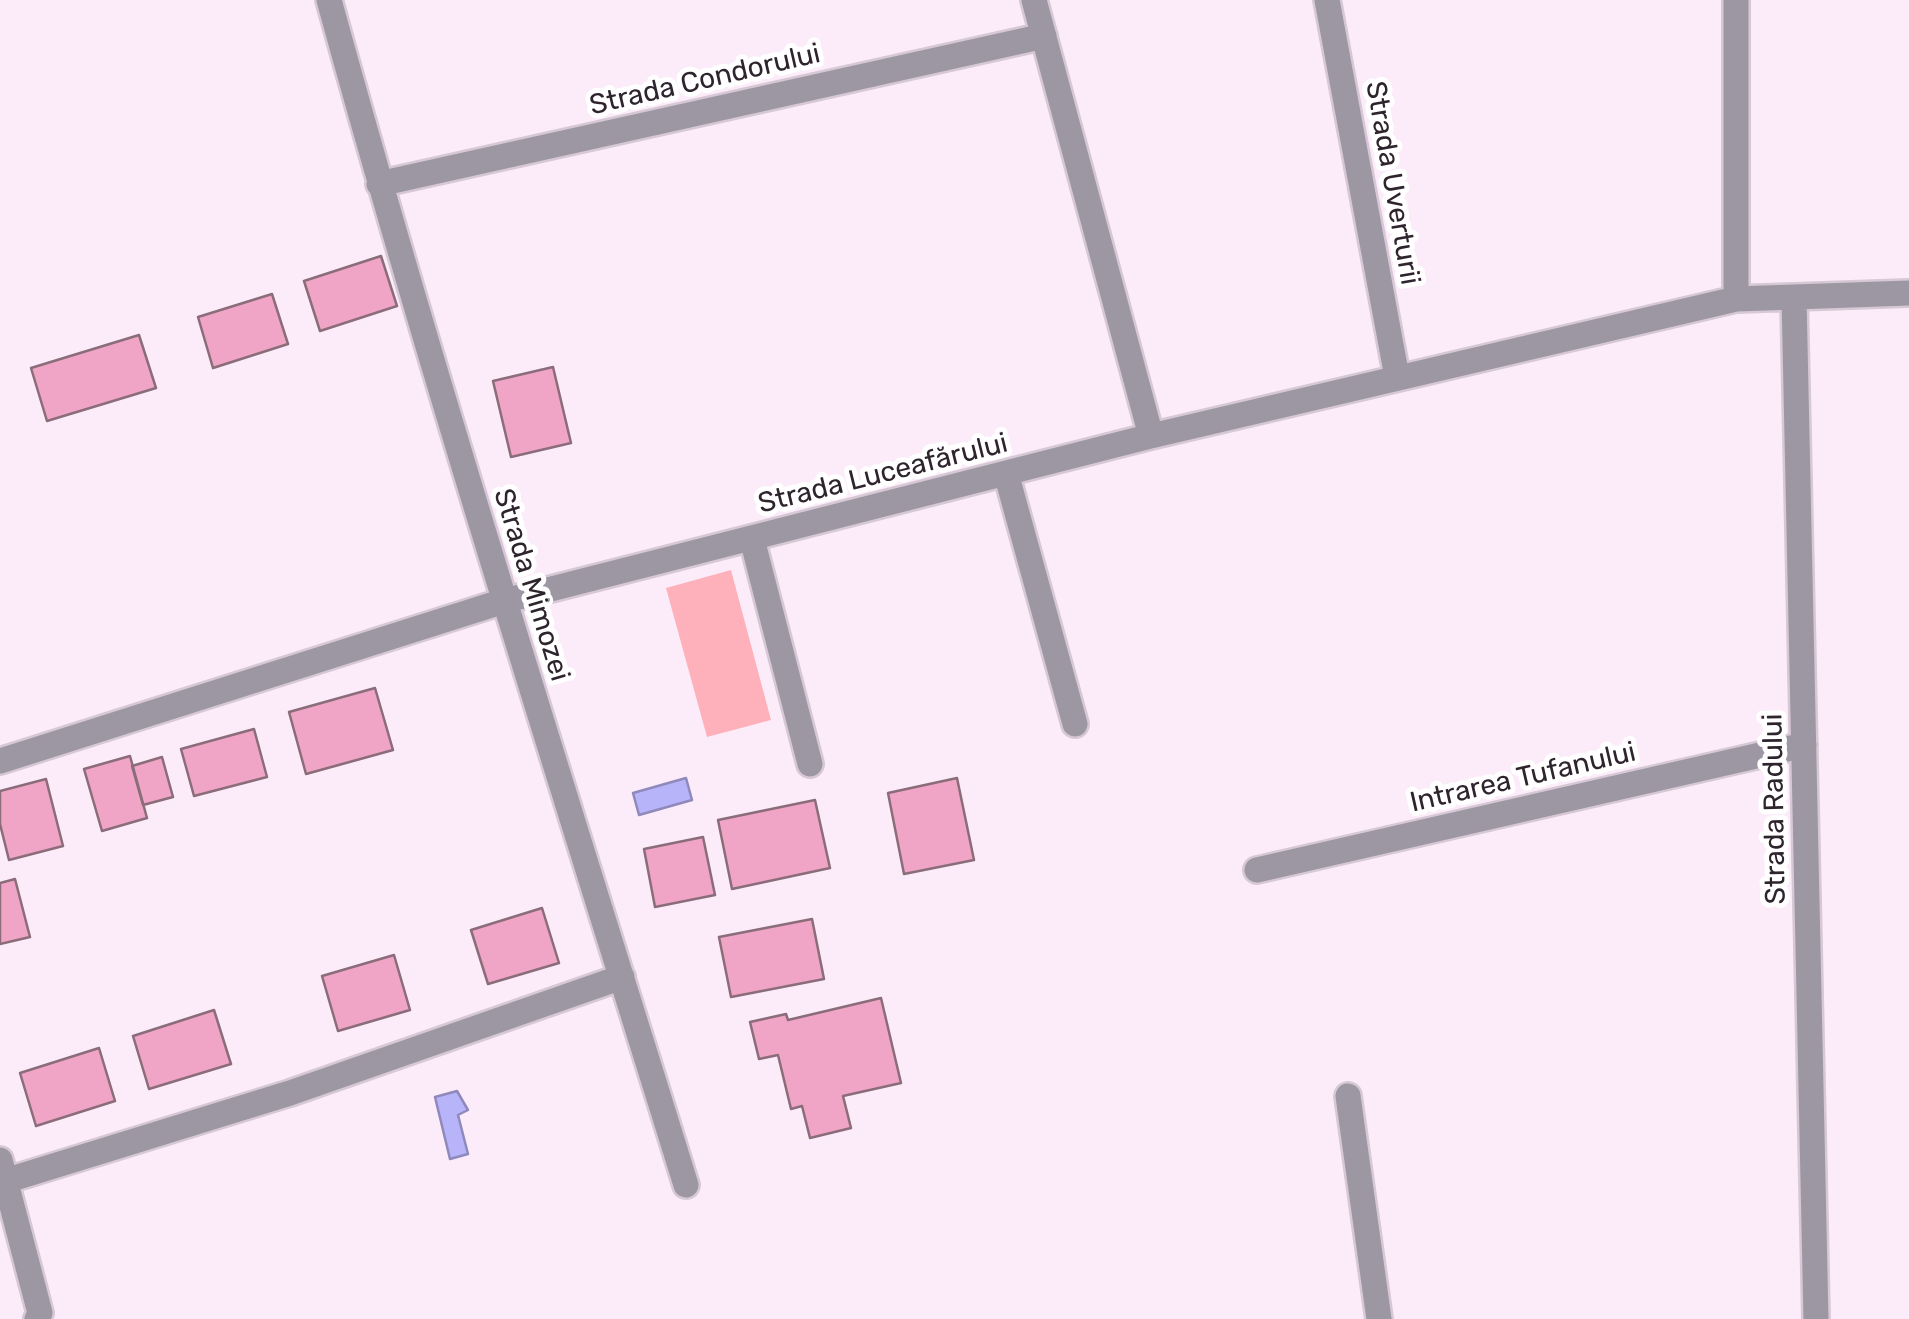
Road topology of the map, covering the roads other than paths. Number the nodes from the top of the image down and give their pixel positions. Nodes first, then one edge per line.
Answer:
1 (329, 0) edge
2 (1034, 0) edge
3 (1327, 0) edge
4 (1736, 0) edge
5 (1044, 36) junction
6 (380, 184) junction
7 (1909, 293) edge
8 (1794, 297) junction
9 (1736, 299) junction
10 (1397, 377) junction
11 (1151, 436) junction
12 (1006, 473) junction
13 (752, 539) junction
14 (504, 601) junction
15 (1076, 724) dead end
16 (1804, 745) junction
17 (0, 761) edge
18 (810, 764) dead end
19 (1256, 870) dead end
20 (622, 978) junction
21 (1348, 1096) dead end
22 (3, 1170) edge
23 (686, 1185) dead end
24 (37, 1319) edge
25 (1380, 1319) edge
26 (1816, 1319) edge

1 - 6 street, Strada Mimozei
2 - 5 street
3 - 10 street, Strada Uverturii
4 - 9 street
5 - 6 street, Strada Condorului
5 - 11 street
6 - 14 street, Strada Mimozei
7 - 8 street, Strada Luceafărului
8 - 9 street, Strada Luceafărului
8 - 16 street, Strada Radului
9 - 10 street, Strada Luceafărului
10 - 11 street, Strada Luceafărului
11 - 12 street, Strada Luceafărului
12 - 13 street, Strada Luceafărului
12 - 15 street
13 - 14 street, Strada Luceafărului
13 - 18 street
14 - 17 street, Strada Luceafărului
14 - 20 street, Strada Mimozei
16 - 19 street, Intrarea Tufanului
16 - 26 street, Strada Radului
20 - 22 street
20 - 23 street, Strada Mimozei
21 - 25 street
22 - 24 street

